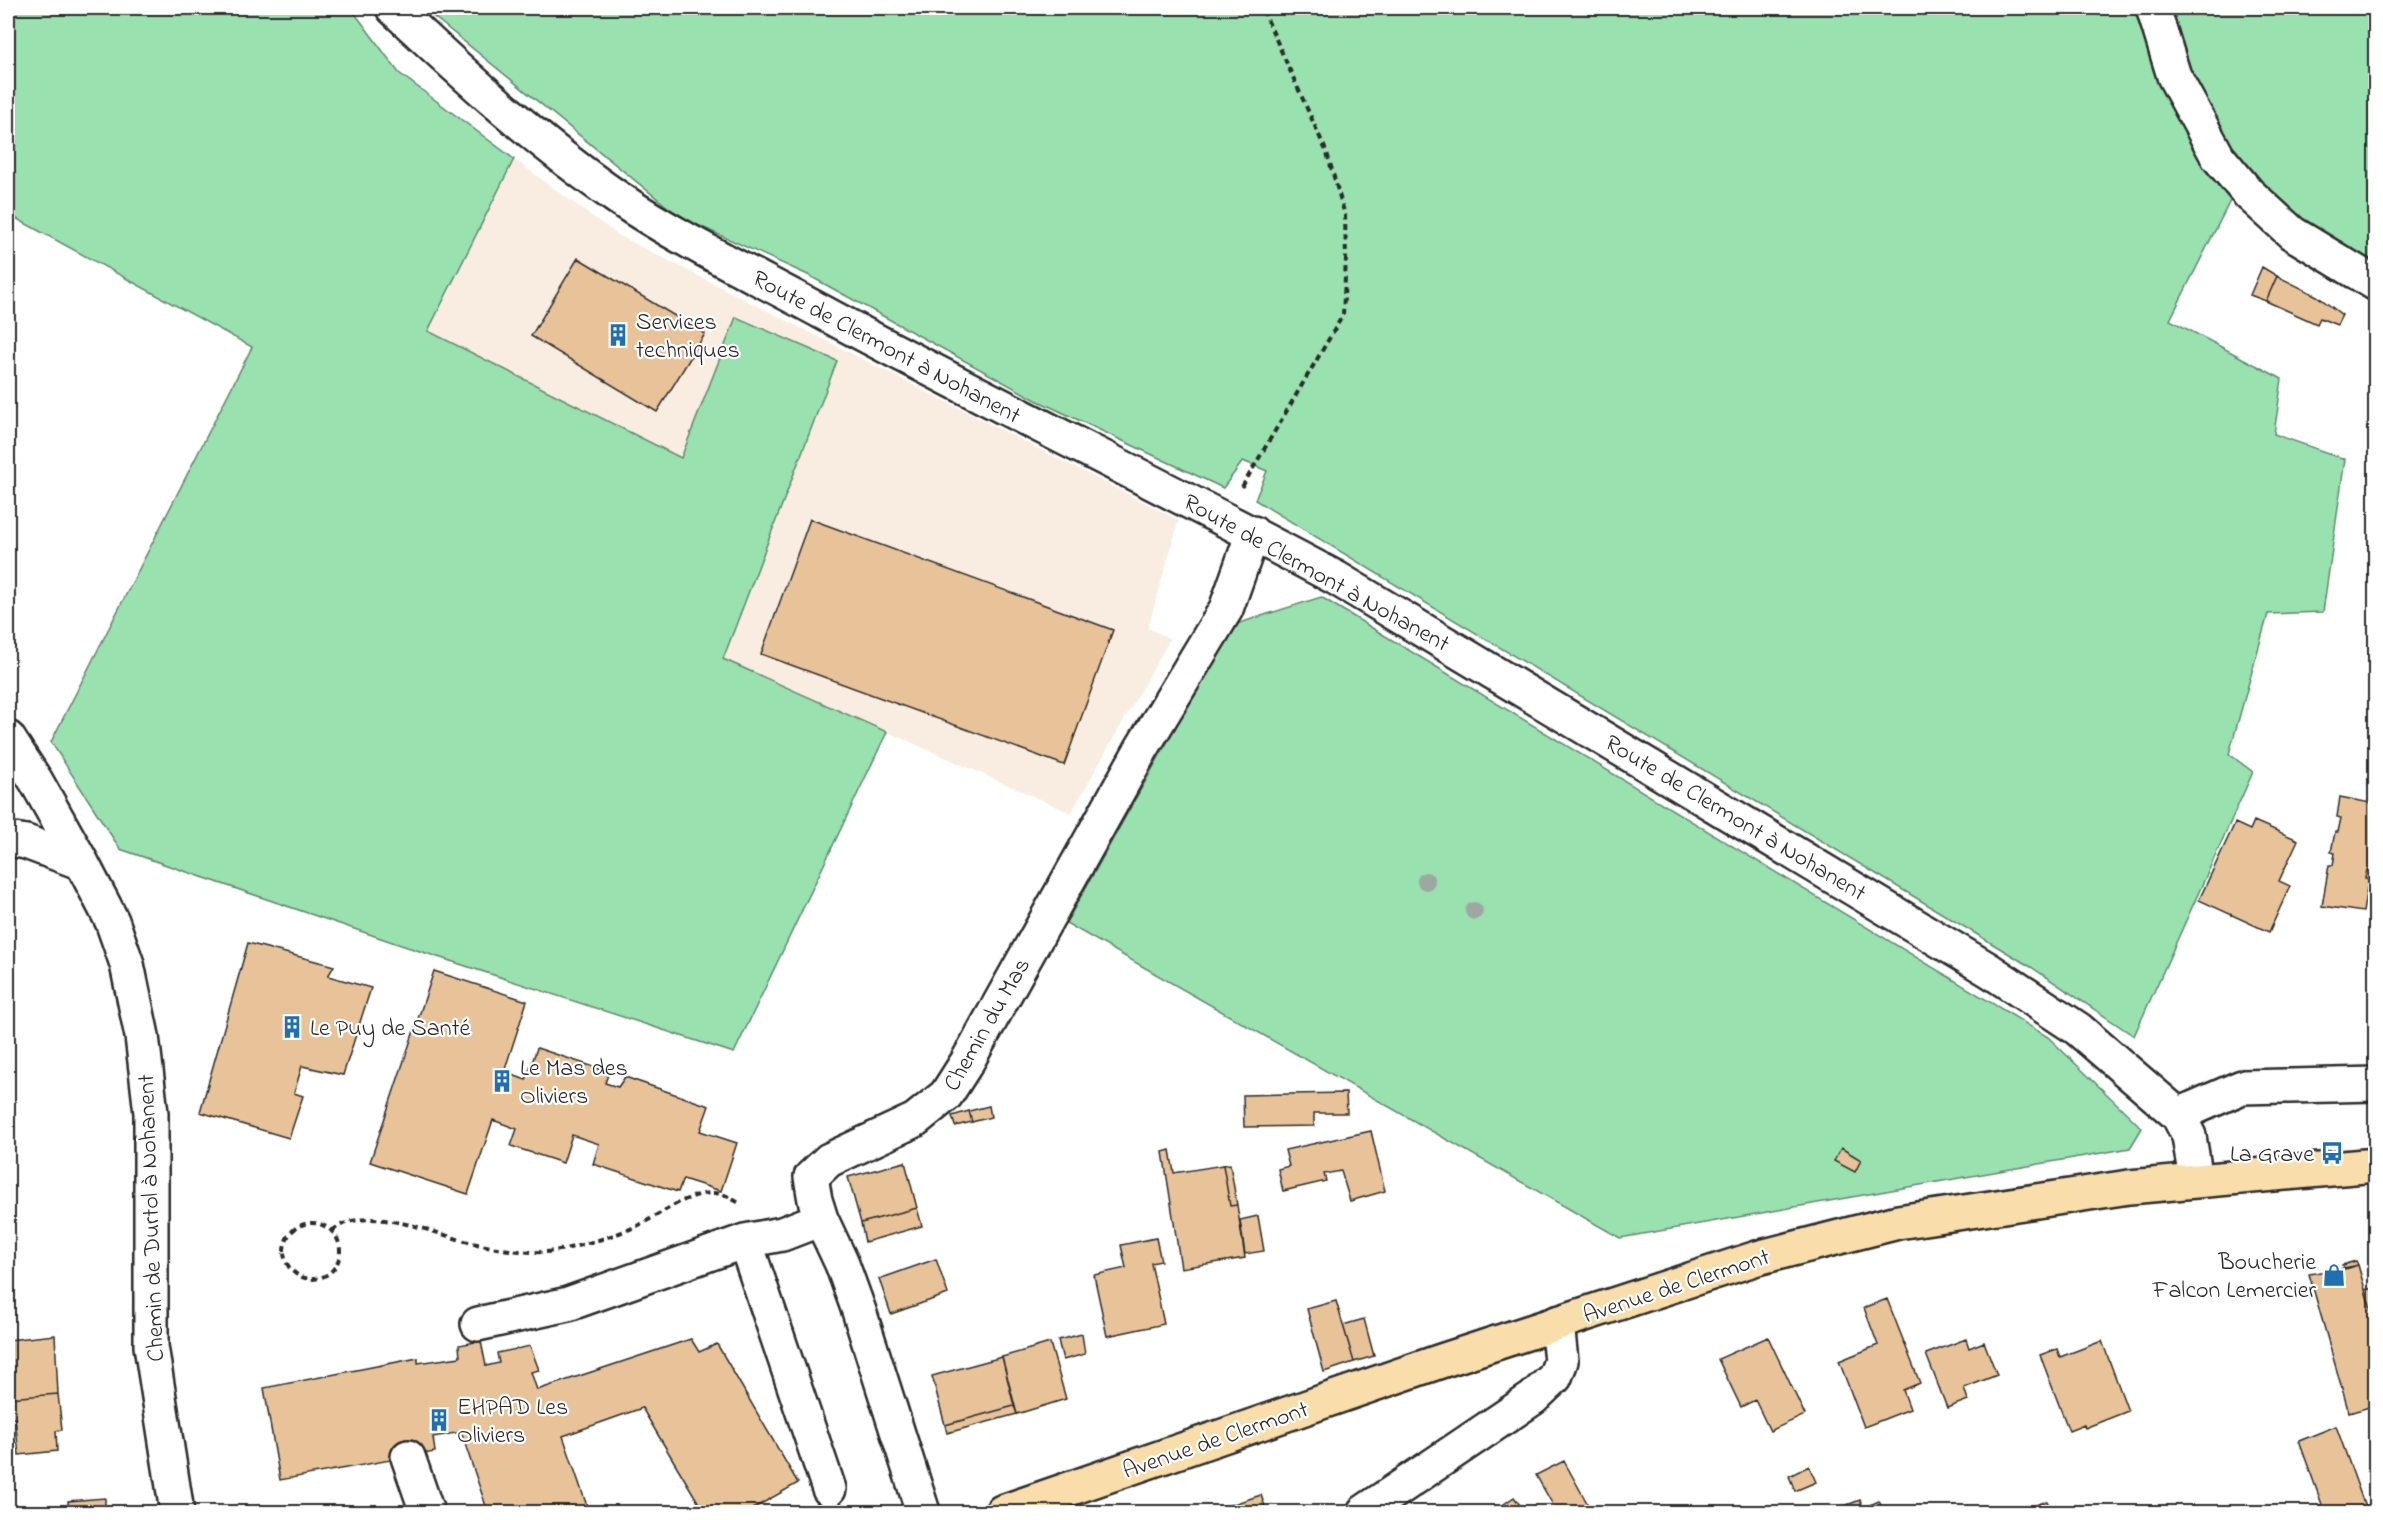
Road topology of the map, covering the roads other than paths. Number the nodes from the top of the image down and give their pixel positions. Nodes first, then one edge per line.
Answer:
1 (393, 8) edge
2 (2153, 8) edge
3 (2376, 284) edge
4 (1253, 533) junction
5 (8, 738) edge
6 (8, 839) edge
7 (82, 862) junction
8 (2376, 1084) edge
9 (2178, 1115) junction
10 (2376, 1165) edge
11 (2196, 1180) junction
12 (821, 1219) junction
13 (752, 1240) junction
14 (1557, 1323) junction
15 (478, 1324) dead end
16 (408, 1457) dead end
17 (829, 1489) dead end
18 (177, 1512) edge
19 (427, 1512) edge
20 (923, 1512) edge
21 (1002, 1512) edge
22 (1364, 1512) edge

1 - 4 street, Route de Clermont à Nohanent
2 - 3 street
4 - 9 street, Route de Clermont à Nohanent
4 - 12 street, Chemin du Mas
5 - 7 street, Chemin de Durtol à Nohanent
6 - 7 street
7 - 18 street, Chemin de Durtol à Nohanent
8 - 9 street
9 - 11 street, Route de Clermont à Nohanent
10 - 11 main road, Avenue de Clermont
11 - 14 main road, Avenue de Clermont
12 - 13 street
12 - 20 street, Chemin du Mas
13 - 15 street
13 - 17 street
14 - 21 main road, Avenue de Clermont
14 - 22 street
16 - 19 street

